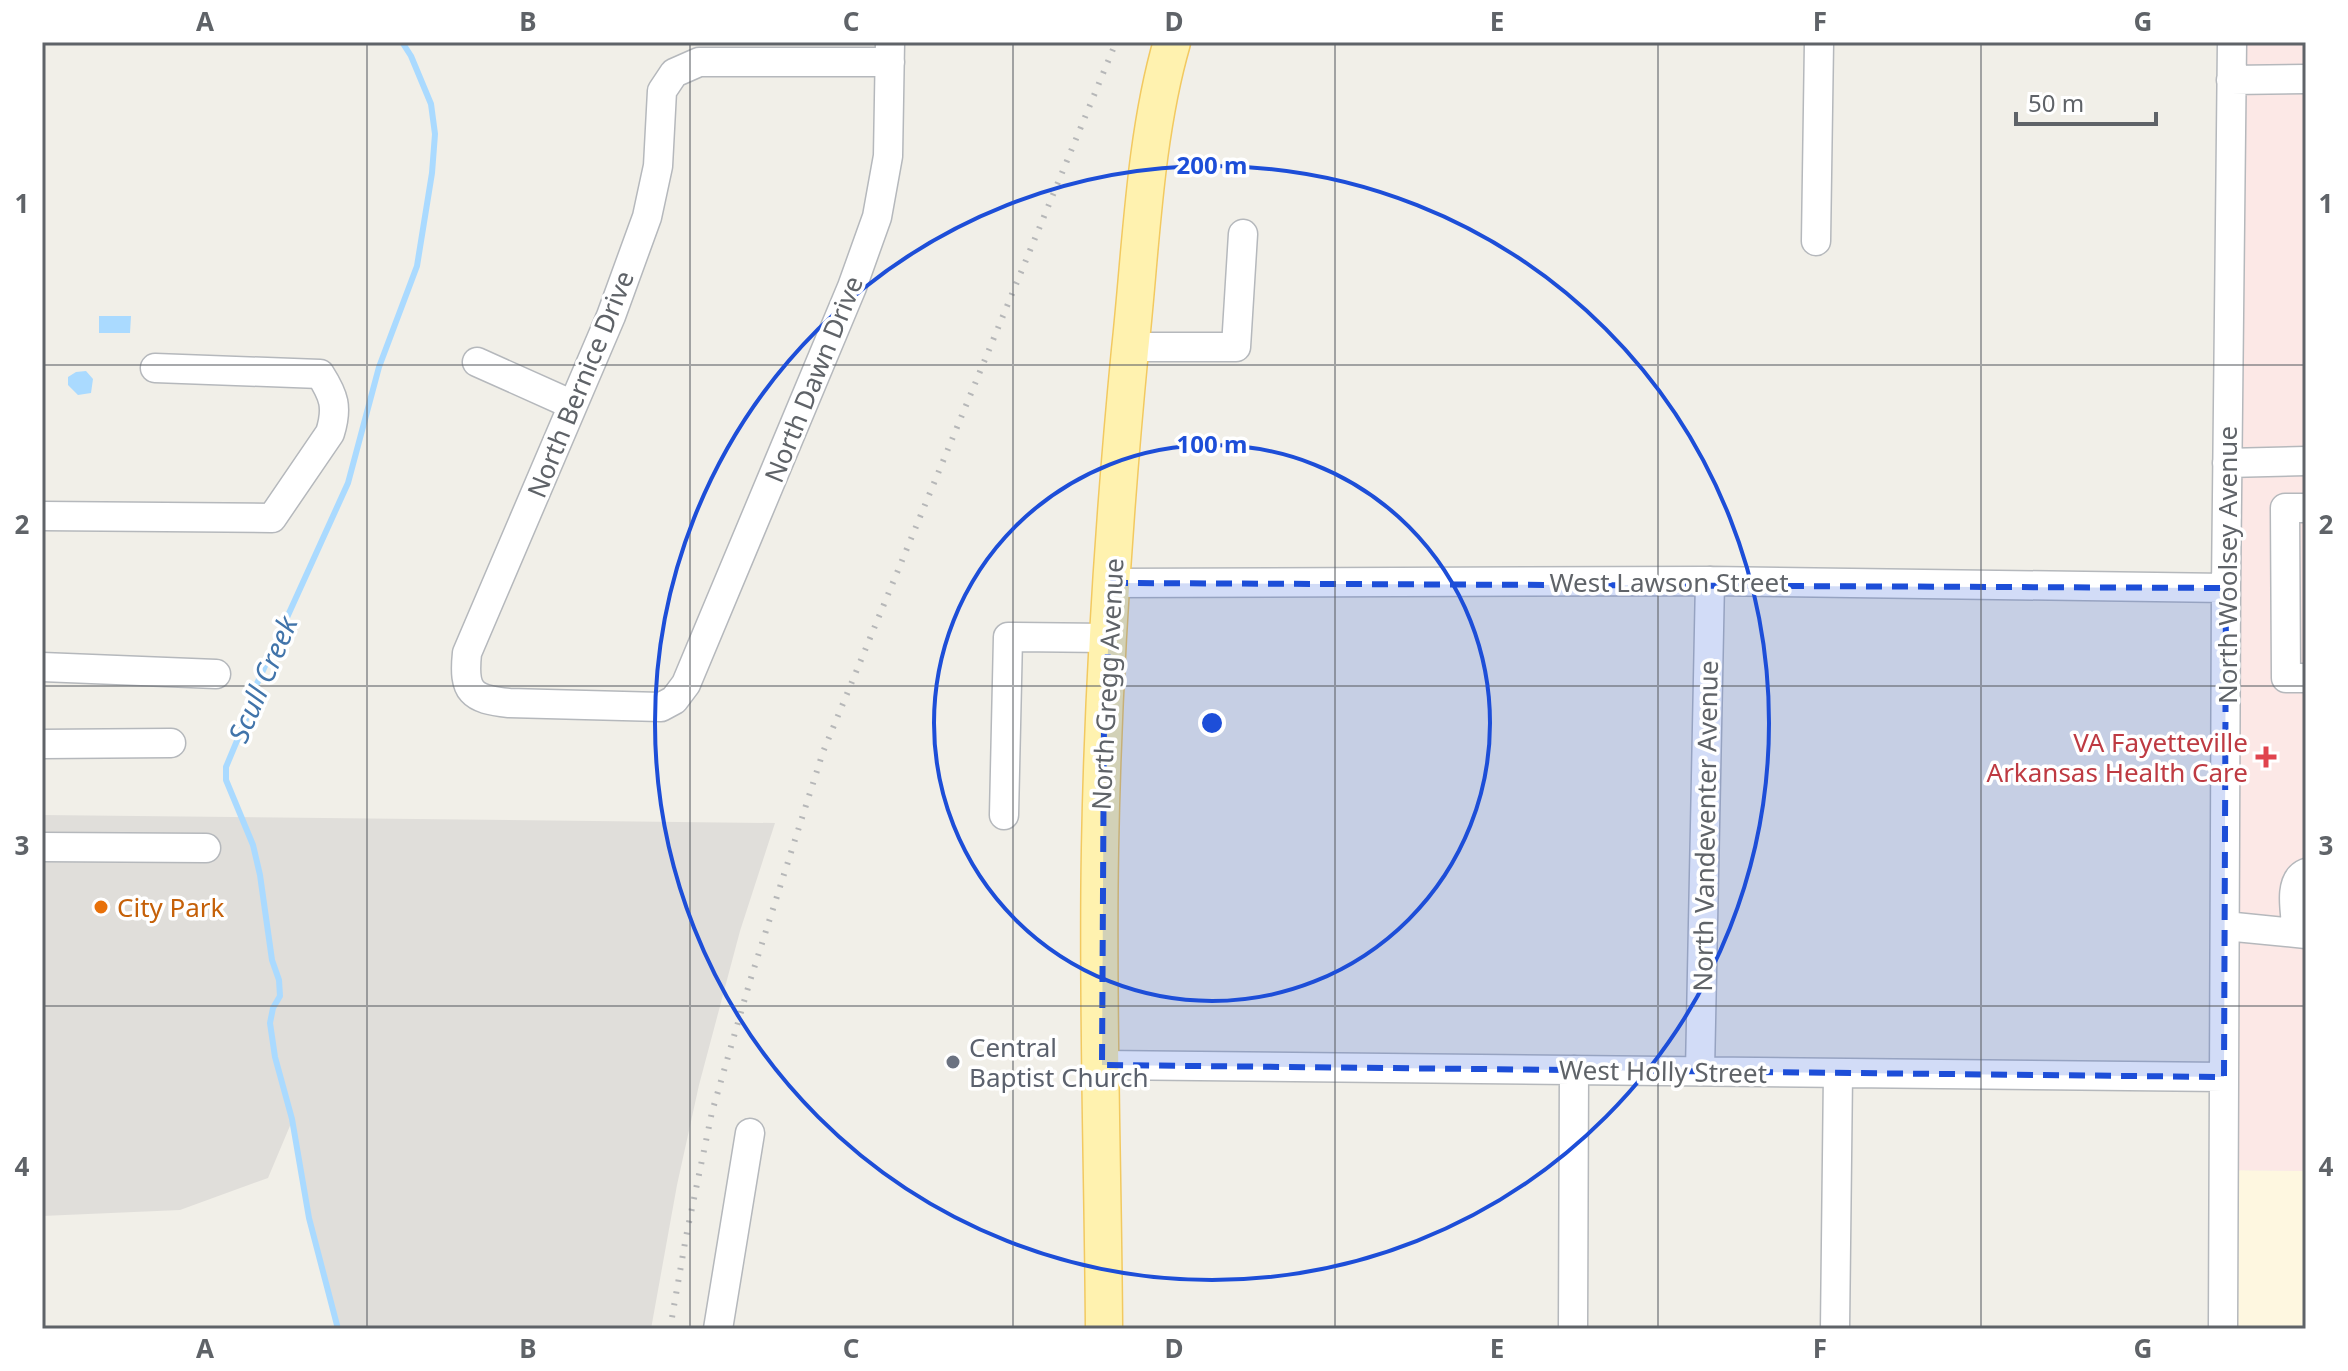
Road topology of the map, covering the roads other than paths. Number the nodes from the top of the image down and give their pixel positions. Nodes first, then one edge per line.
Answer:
1 (1172, 42) edge
2 (1819, 42) edge
3 (2232, 42) edge
4 (890, 52) edge
5 (2306, 79) edge
6 (2231, 80) junction
7 (1243, 234) dead end
8 (1816, 241) dead end
9 (1131, 347) junction
10 (477, 362) dead end
11 (155, 368) dead end
12 (573, 405) junction
13 (2306, 461) edge
14 (2227, 463) junction
15 (2306, 508) edge
16 (42, 516) edge
17 (1710, 581) junction
18 (1112, 583) junction
19 (2226, 588) junction
20 (1108, 638) junction
21 (42, 667) edge
22 (216, 674) dead end
23 (2306, 678) edge
24 (469, 690) joint
25 (171, 743) dead end
26 (42, 744) edge
27 (1004, 815) dead end
28 (42, 847) edge
29 (206, 848) dead end
30 (2306, 873) edge
31 (2225, 926) junction
32 (2301, 933) edge
33 (1102, 1065) junction
34 (1574, 1070) junction
35 (1700, 1071) junction
36 (1838, 1073) junction
37 (2224, 1077) junction
38 (750, 1133) dead end
39 (718, 1329) edge
40 (1104, 1329) edge
41 (1573, 1329) edge
42 (1835, 1329) edge
43 (2223, 1329) edge

1 - 9 main road, North Gregg Avenue
2 - 8 street
3 - 6 street, North Woolsey Avenue
4 - 12 street, North Bernice Drive
4 - 24 street, North Dawn Drive
5 - 6 street
6 - 14 street, North Woolsey Avenue
7 - 9 street
9 - 18 main road, North Gregg Avenue
10 - 12 street
11 - 16 street
12 - 24 street, North Bernice Drive
13 - 14 street
14 - 19 street, North Woolsey Avenue
15 - 23 street
17 - 18 street, West Lawson Street
17 - 19 street, West Lawson Street
17 - 35 street, North Vandeventer Avenue
18 - 20 main road, North Gregg Avenue
19 - 31 street, North Woolsey Avenue
20 - 27 street
20 - 33 main road, North Gregg Avenue
21 - 22 street
25 - 26 street
28 - 29 street
30 - 32 street
31 - 32 street
31 - 37 street, North Woolsey Avenue
33 - 34 street, West Holly Street
33 - 40 main road, North Gregg Avenue
34 - 35 street, West Holly Street
34 - 41 street
35 - 36 street, West Holly Street
36 - 37 street, West Holly Street
36 - 42 street
37 - 43 street, North Woolsey Avenue
38 - 39 street

